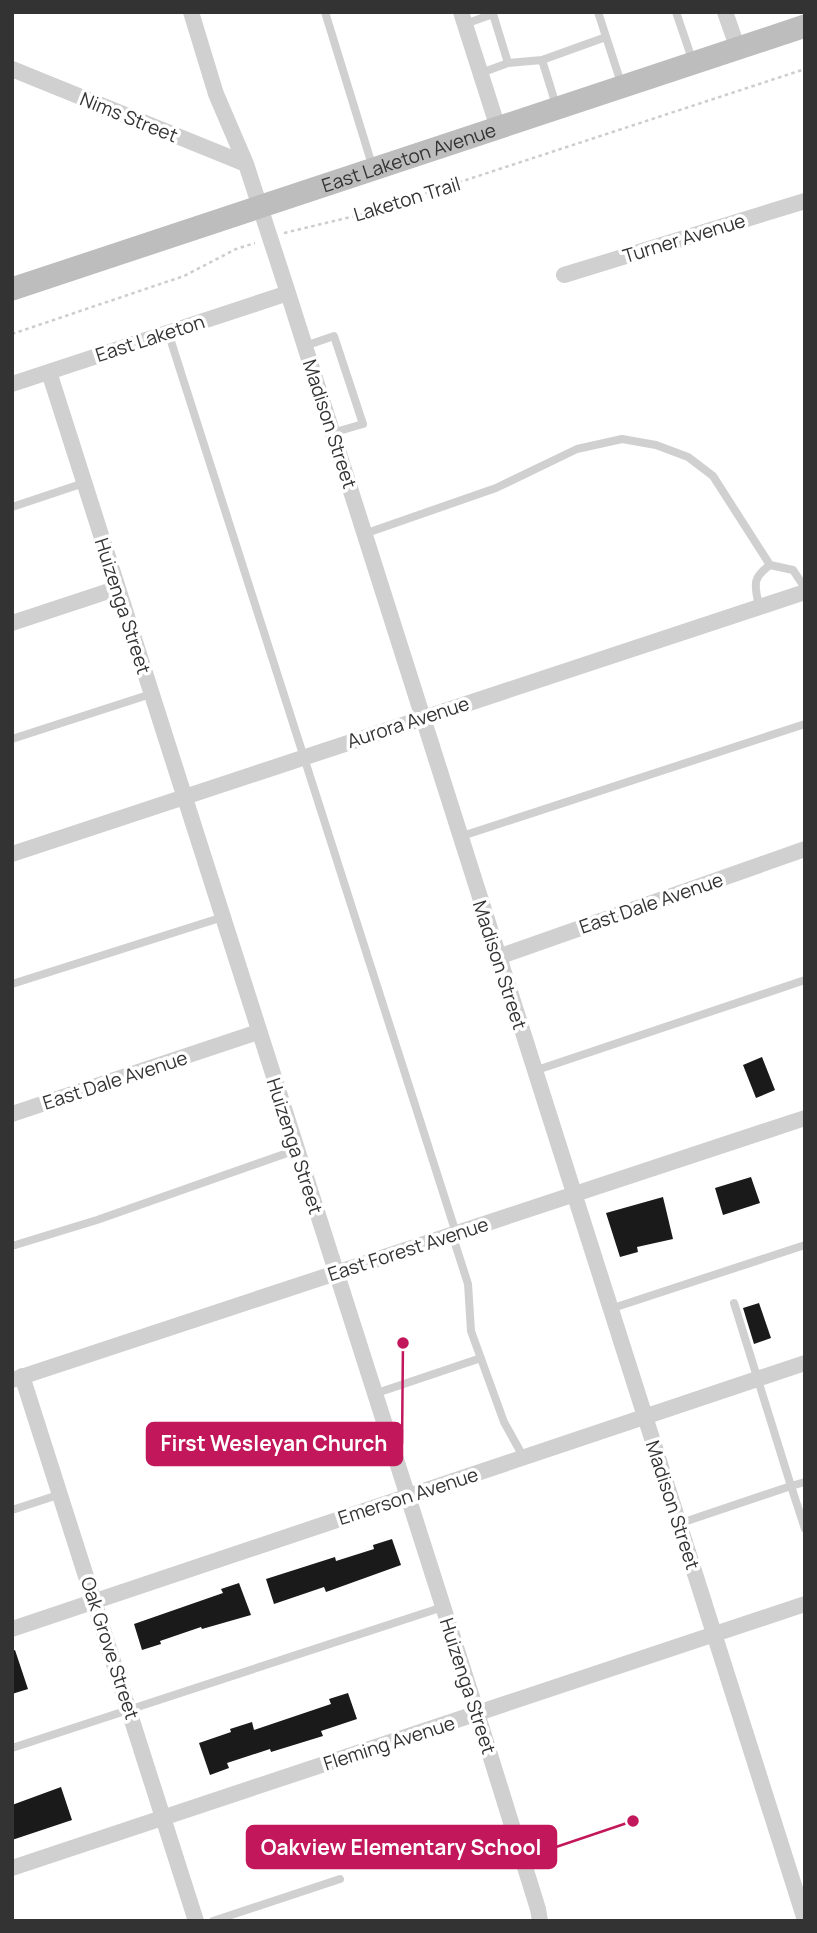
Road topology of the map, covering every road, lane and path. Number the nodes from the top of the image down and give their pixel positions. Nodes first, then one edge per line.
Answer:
1 (191, 12) edge
2 (325, 12) edge
3 (598, 12) edge
4 (676, 12) edge
5 (725, 12) edge
6 (493, 13) edge
7 (463, 18) edge
8 (805, 26) edge
9 (606, 37) junction
10 (738, 49) junction
11 (542, 60) junction
12 (508, 63) junction
13 (693, 63) junction
14 (12, 69) edge
15 (805, 69) edge
16 (480, 73) junction
17 (622, 87) junction
18 (557, 108) junction
19 (498, 128) junction
20 (246, 164) junction
21 (373, 168) junction
22 (805, 201) edge
23 (260, 207) junction
24 (270, 237) junction
25 (564, 275) dead end
26 (12, 289) edge
27 (288, 293) junction
28 (168, 332) junction
29 (12, 334) edge
30 (305, 346) junction
31 (49, 372) junction
32 (12, 384) edge
33 (332, 433) junction
34 (84, 484) junction
35 (12, 507) edge
36 (364, 534) junction
37 (770, 565) junction
38 (118, 588) junction
39 (805, 590) edge
40 (759, 607) junction
41 (12, 622) edge
42 (151, 694) junction
43 (422, 718) junction
44 (805, 724) edge
45 (12, 739) edge
46 (303, 758) junction
47 (184, 797) junction
48 (460, 837) junction
49 (805, 849) edge
50 (12, 854) edge
51 (223, 917) junction
52 (498, 957) junction
53 (805, 980) edge
54 (12, 984) edge
55 (258, 1032) junction
56 (534, 1071) junction
57 (12, 1114) edge
58 (805, 1118) edge
59 (296, 1150) junction
60 (574, 1194) junction
61 (454, 1234) junction
62 (805, 1245) edge
63 (12, 1246) edge
64 (335, 1273) junction
65 (734, 1303) dead end
66 (610, 1309) junction
67 (481, 1358) junction
68 (805, 1363) edge
69 (17, 1378) edge
70 (756, 1379) junction
71 (374, 1394) junction
72 (645, 1417) junction
73 (524, 1458) junction
74 (805, 1482) edge
75 (791, 1486) junction
76 (61, 1494) junction
77 (407, 1496) junction
78 (12, 1510) edge
79 (678, 1524) junction
80 (805, 1529) edge
81 (96, 1602) junction
82 (805, 1604) edge
83 (443, 1607) junction
84 (12, 1629) edge
85 (714, 1634) junction
86 (130, 1711) junction
87 (477, 1713) junction
88 (12, 1748) edge
89 (163, 1817) junction
90 (12, 1868) edge
91 (340, 1879) dead end
92 (805, 1920) edge
93 (196, 1921) edge
94 (213, 1921) edge
95 (540, 1921) edge

1 - 20 street, Madison Street
2 - 21 lane
3 - 9 lane
4 - 13 lane
5 - 10 street
6 - 7 lane
6 - 12 lane
7 - 16 street
8 - 10 main road, East Laketon Avenue
9 - 11 lane
9 - 17 lane
10 - 13 main road, East Laketon Avenue
11 - 12 lane
11 - 18 lane
12 - 16 lane
13 - 17 main road, East Laketon Avenue
14 - 20 street, Nims Street
15 - 24 path, Laketon Trail
16 - 19 street
17 - 18 main road, East Laketon Avenue
18 - 19 main road, East Laketon Avenue
19 - 21 main road, East Laketon Avenue
20 - 23 street, Madison Street
21 - 23 main road, East Laketon Avenue
22 - 25 street, Turner Avenue
23 - 24 street, Madison Street
23 - 26 main road, East Laketon Avenue
24 - 27 street, Madison Street
24 - 29 path, Laketon Trail
27 - 28 street, East Laketon
27 - 30 street, Madison Street
28 - 31 street, East Laketon
28 - 46 lane
30 - 33 street, Madison Street
30 - 33 lane
31 - 32 street, East Laketon
31 - 34 street, Huizenga Street
33 - 36 street, Madison Street
34 - 35 lane
34 - 38 street, Huizenga Street
36 - 37 lane
36 - 43 street, Madison Street
37 - 39 lane
37 - 40 lane
38 - 41 street
38 - 42 street, Huizenga Street
39 - 40 street, Aurora Avenue
40 - 43 street, Aurora Avenue
42 - 45 lane
42 - 47 street, Huizenga Street
43 - 46 street, Aurora Avenue
43 - 48 street, Madison Street
44 - 48 lane
46 - 47 street, Aurora Avenue
46 - 61 lane
47 - 50 street, Aurora Avenue
47 - 51 street, Huizenga Street
48 - 52 street, Madison Street
49 - 52 street, East Dale Avenue
51 - 54 lane
51 - 55 street, Huizenga Street
52 - 56 street, Madison Street
53 - 56 lane
55 - 57 street, East Dale Avenue
55 - 59 street, Huizenga Street
56 - 60 street, Madison Street
58 - 60 street, East Forest Avenue
59 - 63 lane
59 - 64 street, Huizenga Street
60 - 61 street, East Forest Avenue
60 - 66 street, Madison Street
61 - 64 street, East Forest Avenue
61 - 67 lane
62 - 66 lane
64 - 69 street, East Forest Avenue
64 - 71 street, Huizenga Street
65 - 70 lane
66 - 72 street, Madison Street
67 - 71 lane
67 - 73 lane
68 - 70 street, Emerson Avenue
69 - 76 street, Oak Grove Street
70 - 72 street, Emerson Avenue
70 - 75 lane
71 - 77 street, Huizenga Street
72 - 73 street, Emerson Avenue
72 - 79 street, Madison Street
73 - 77 street, Emerson Avenue
74 - 75 lane
75 - 79 lane
75 - 80 lane
76 - 78 lane
76 - 81 street, Oak Grove Street
77 - 81 street, Emerson Avenue
77 - 83 street, Huizenga Street
79 - 85 street, Madison Street
81 - 84 street, Emerson Avenue
81 - 86 street, Oak Grove Street
82 - 85 street, Fleming Avenue
83 - 86 lane
83 - 87 street, Huizenga Street
85 - 87 street, Fleming Avenue
85 - 92 street, Madison Street
86 - 88 lane
86 - 89 street, Oak Grove Street
87 - 89 street, Fleming Avenue
87 - 95 street, Huizenga Street
89 - 90 street, Fleming Avenue
89 - 93 street, Oak Grove Street
91 - 94 lane

